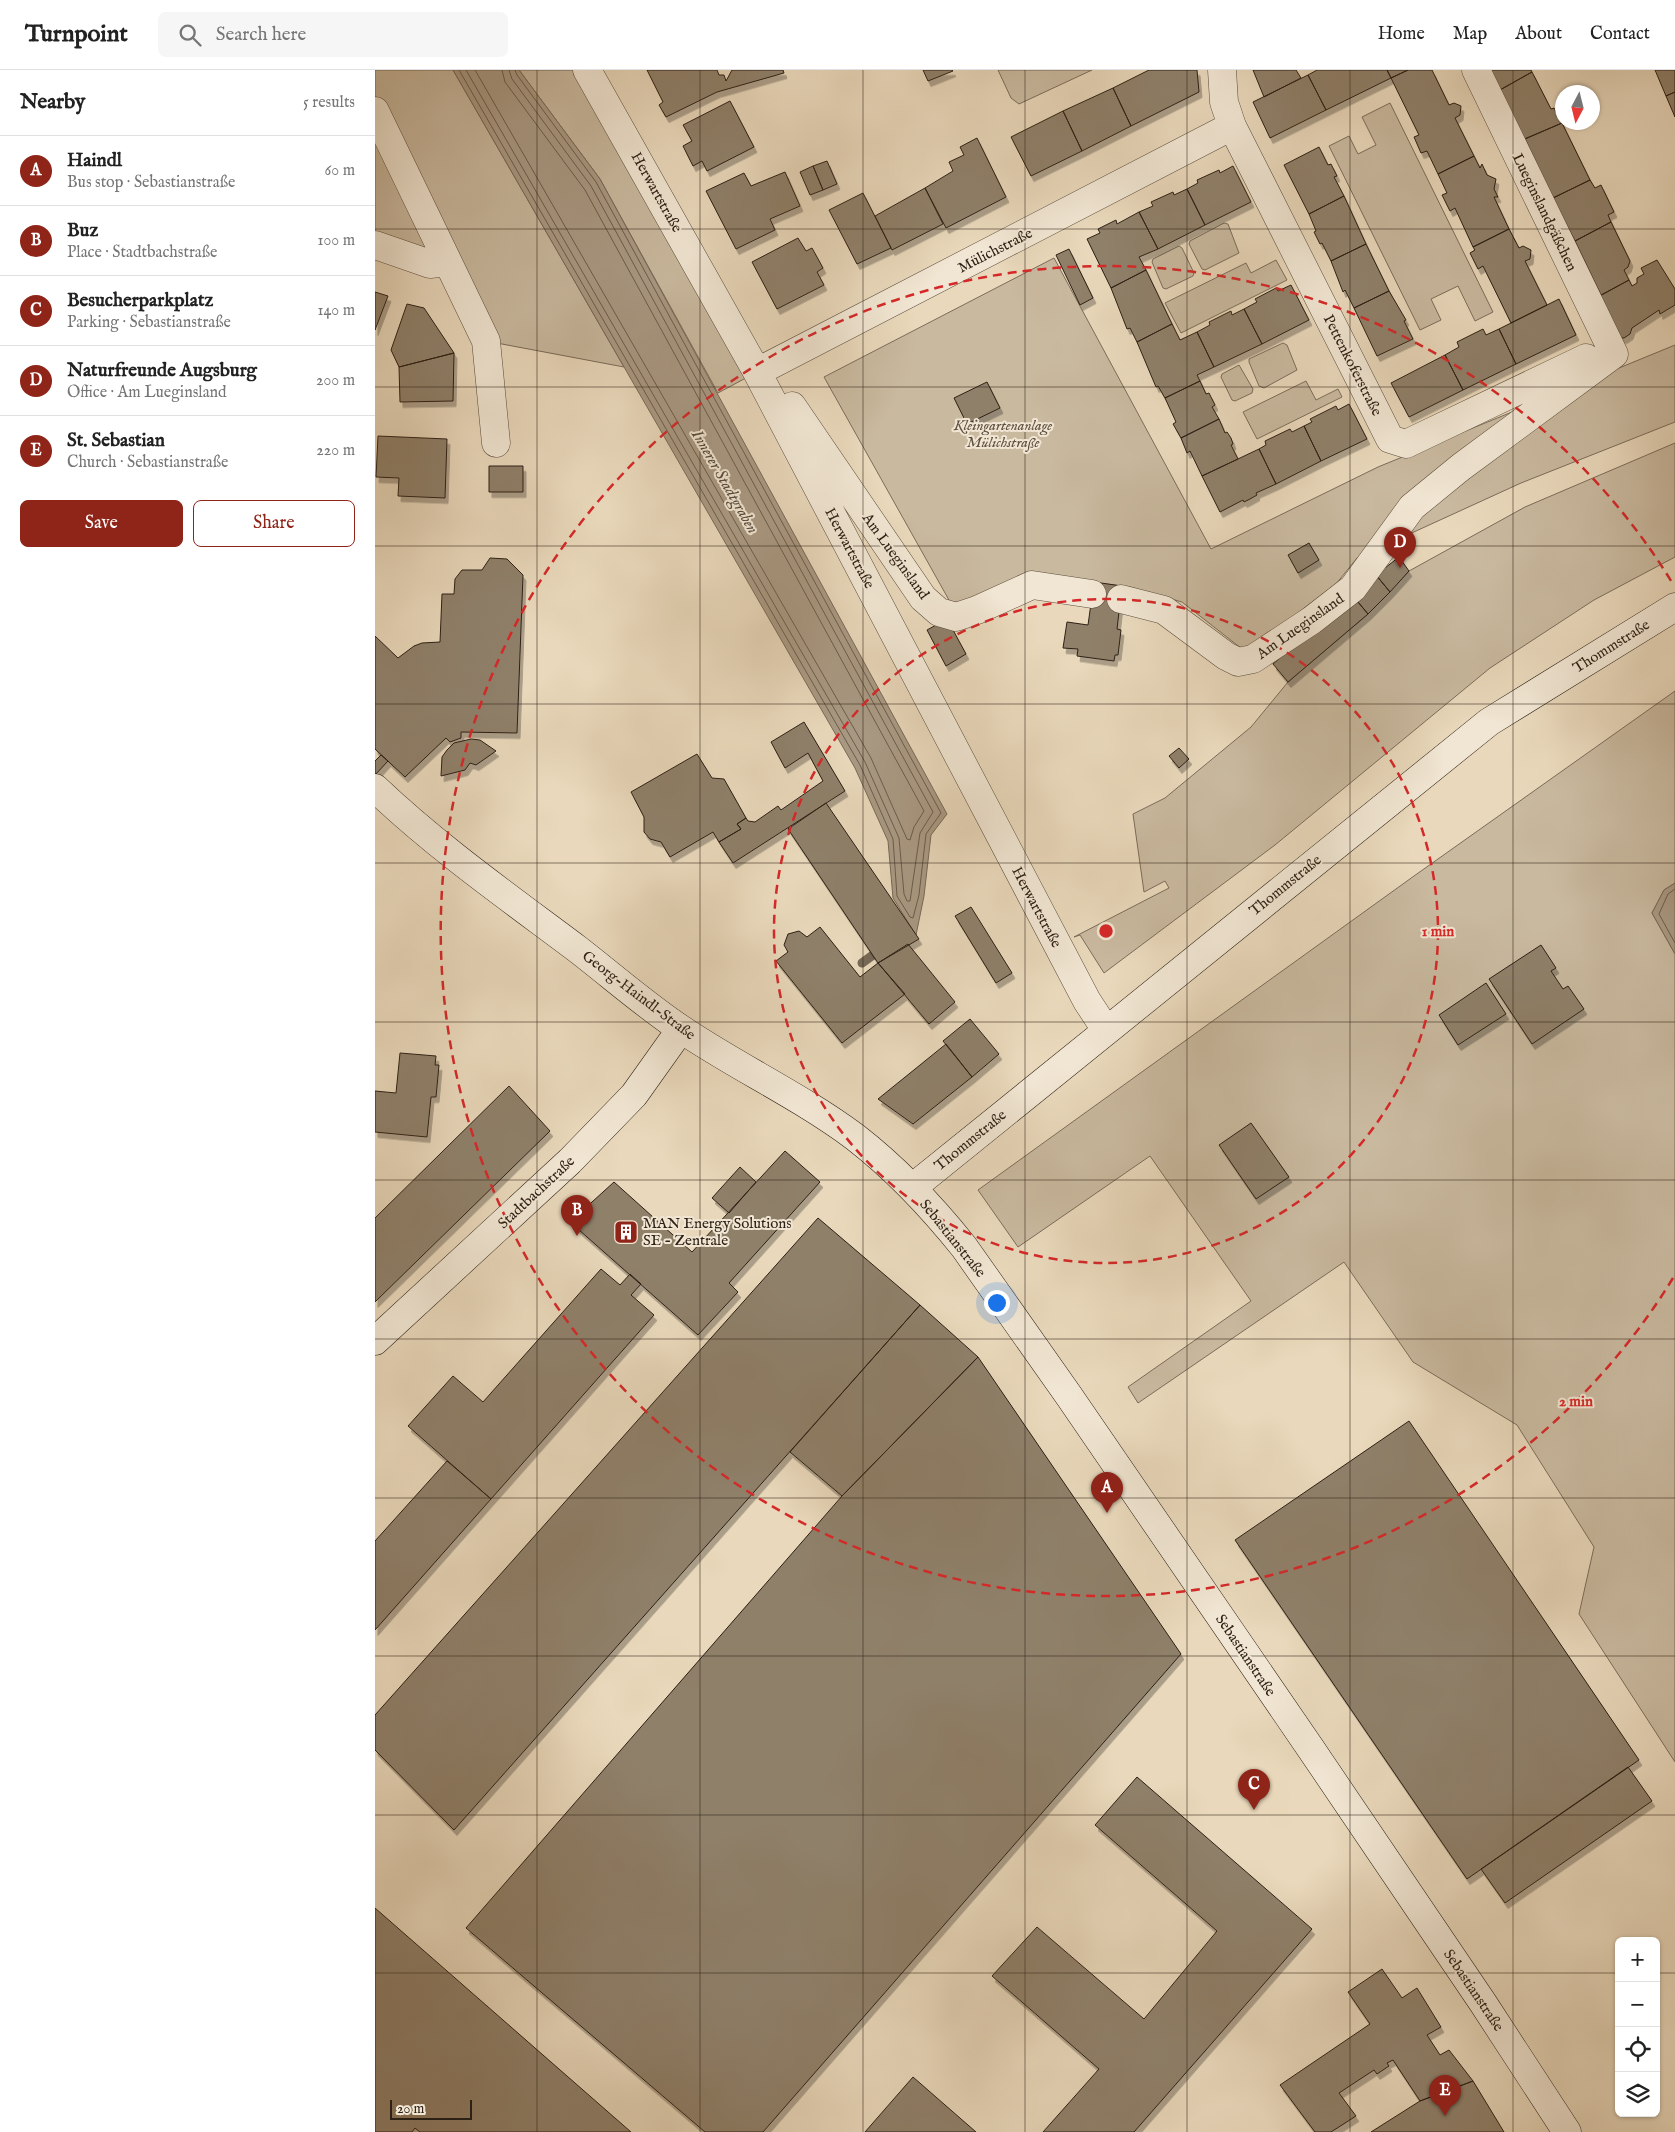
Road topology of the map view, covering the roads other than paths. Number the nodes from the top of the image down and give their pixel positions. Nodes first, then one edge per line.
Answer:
1 (587, 70) edge
2 (1221, 70) edge
3 (1476, 70) edge
4 (375, 111) edge
5 (1232, 126) junction
6 (375, 244) edge
7 (447, 262) junction
8 (1612, 350) junction
9 (760, 374) junction
10 (496, 443) dead end
11 (1092, 594) dead end
12 (1121, 599) dead end
13 (1675, 607) edge
14 (375, 788) edge
15 (681, 1029) junction
16 (1106, 1030) junction
17 (912, 1188) junction
18 (375, 1341) edge
19 (1567, 2132) edge

1 - 9 street, Herwartstraße
2 - 5 street, Pettenkoferstraße
3 - 8 street, Lueginslandgäßchen
4 - 7 street
5 - 8 street, Pettenkoferstraße
5 - 9 street, Mülichstraße
6 - 7 street
7 - 10 street
8 - 12 street, Am Lueginsland
9 - 11 street, Am Lueginsland
9 - 16 street, Herwartstraße
13 - 16 street, Thommstraße
14 - 15 street, Georg-Haindl-Straße
15 - 17 street, Georg-Haindl-Straße
15 - 18 street, Stadtbachstraße
16 - 17 street, Thommstraße
17 - 19 street, Sebastianstraße

